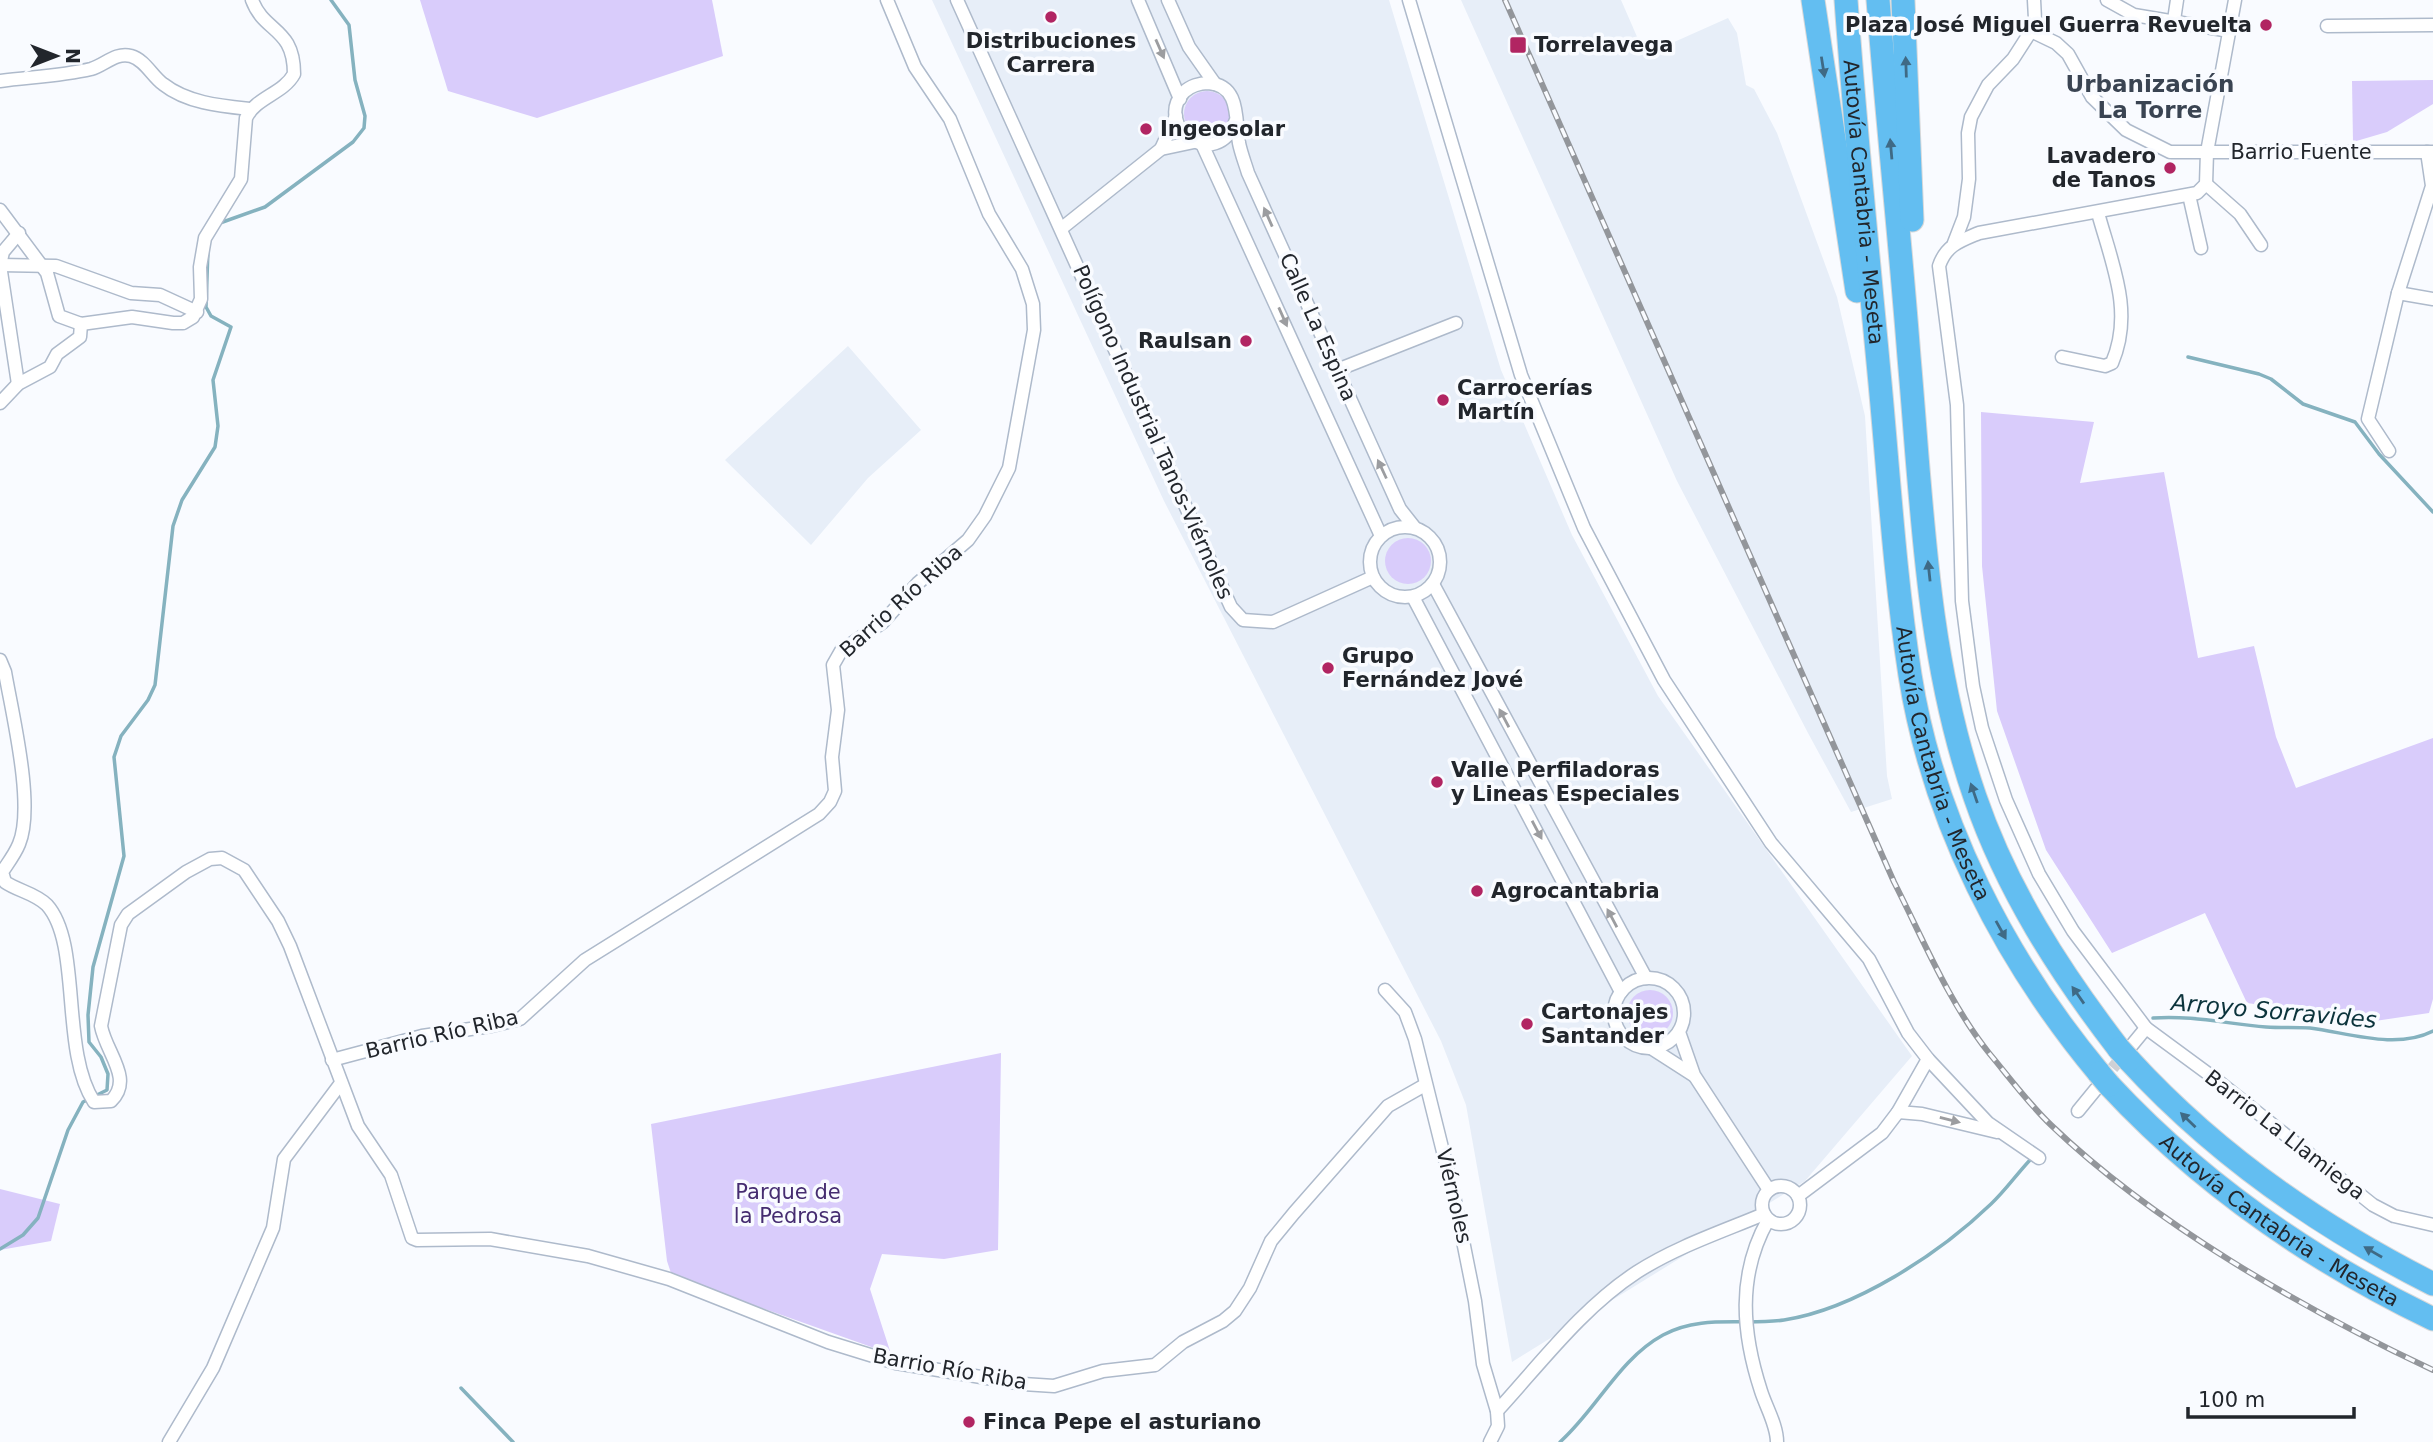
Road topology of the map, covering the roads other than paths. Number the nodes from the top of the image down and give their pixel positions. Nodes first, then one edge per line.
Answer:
1 (252, 0) edge
2 (887, 0) edge
3 (957, 0) edge
4 (1138, 0) edge
5 (1168, 0) edge
6 (1409, 0) edge
7 (1813, 0) edge
8 (1846, 0) edge
9 (1878, 0) edge
10 (1903, 0) edge
11 (2034, 0) edge
12 (2107, 0) edge
13 (2177, 0) edge
14 (2235, 0) edge
15 (2174, 20) junction
16 (2433, 25) edge
17 (2327, 26) dead end
18 (2230, 30) junction
19 (2031, 31) junction
20 (0, 81) edge
21 (1215, 84) junction
22 (1180, 99) junction
23 (250, 109) junction
24 (1176, 116) junction
25 (1236, 120) junction
26 (1198, 143) junction
27 (1161, 149) junction
28 (2207, 152) junction
29 (2430, 152) edge
30 (2206, 184) junction
31 (2189, 195) junction
32 (2431, 199) edge
33 (0, 210) edge
34 (2098, 213) junction
35 (1062, 228) junction
36 (19, 233) junction
37 (1954, 243) junction
38 (2261, 244) dead end
39 (2202, 248) dead end
40 (1, 256) edge
41 (40, 265) junction
42 (2398, 293) junction
43 (2433, 299) edge
44 (197, 312) junction
45 (1456, 323) dead end
46 (80, 324) junction
47 (2062, 357) dead end
48 (1337, 370) junction
49 (18, 384) junction
50 (0, 403) edge
51 (2389, 451) dead end
52 (1923, 502) junction
53 (1415, 528) junction
54 (1381, 536) junction
55 (1373, 577) junction
56 (1433, 584) junction
57 (1413, 597) junction
58 (0, 660) edge
59 (1910, 676) junction
60 (1646, 978) junction
61 (1385, 990) dead end
62 (1621, 992) junction
63 (2146, 1028) junction
64 (1679, 1032) junction
65 (1651, 1048) junction
66 (2127, 1051) junction
67 (1928, 1059) junction
68 (332, 1060) junction
69 (1693, 1075) junction
70 (2101, 1082) junction
71 (341, 1083) junction
72 (1425, 1085) junction
73 (2078, 1111) dead end
74 (1898, 1112) junction
75 (2000, 1133) junction
76 (2039, 1158) dead end
77 (1769, 1190) junction
78 (1798, 1196) junction
79 (1766, 1217) junction
80 (2433, 1225) edge
81 (2433, 1284) edge
82 (2433, 1319) edge
83 (1497, 1411) junction
84 (169, 1442) edge
85 (1490, 1442) edge
86 (1777, 1442) edge

1 - 23 street
2 - 68 street, Barrio Río Riba
3 - 35 street, Polígono Industrial Tanos-Viérnoles
4 -> 22 street
5 - 21 street, Calle La Espina
6 - 67 street
7 -> 59 highway
8 - 59 highway, Autovía Cantabria - Meseta
52 -> 9 highway, Autovía Cantabria - Meseta
52 -> 10 highway
11 - 19 street
12 - 15 street
13 - 15 street
14 - 18 street
15 - 18 street
16 - 17 street
18 - 28 street
19 - 28 street
19 - 37 street
20 - 23 street
21 - 22 street
21 - 25 street, Calle La Espina
22 - 24 street
23 - 44 street
24 - 26 street, Calle La Espina
24 - 27 street
25 - 26 street
48 -> 25 street, Calle La Espina
26 - 27 street
26 -> 54 street, Calle La Espina
27 - 35 street
28 - 29 street, Barrio Fuente
28 - 30 street, Barrio Fuente
29 - 32 street
30 - 31 street, Barrio Fuente
30 - 38 street, Barrio Fuente
31 - 34 street, Barrio Fuente
31 - 39 street
32 - 42 street
33 - 36 street
34 - 37 street, Barrio Fuente
34 - 47 street
35 - 55 street, Polígono Industrial Tanos-Viérnoles
36 - 40 street
36 - 41 street
37 - 63 street, Barrio La Llamiega
40 - 41 street
40 - 49 street
41 - 44 street
41 - 46 street
42 - 43 street
42 - 51 street
44 - 46 street
45 - 48 street
46 - 49 street
53 -> 48 street, Calle La Espina
49 - 50 street
66 -> 52 highway, Autovía Cantabria - Meseta
53 - 54 street
53 - 56 street, Calle La Espina
54 - 55 street
55 - 57 street
56 - 57 street
60 -> 56 street
57 -> 62 street
58 - 68 street, Barrio Río Riba
59 -> 70 highway, Autovía Cantabria - Meseta
60 - 62 street
60 - 64 street
61 - 72 street, Viérnoles
62 - 65 street
63 - 66 street
63 - 80 street, Barrio La Llamiega
64 - 65 street
64 - 69 street
65 - 69 street
81 -> 66 highway, Autovía Cantabria - Meseta
67 - 74 street
67 - 75 street
68 - 71 street, Barrio Río Riba
69 - 77 street
70 - 73 street
70 - 82 highway, Autovía Cantabria - Meseta
71 - 72 street, Barrio Río Riba
71 - 84 street
72 - 83 street, Viérnoles
74 -> 75 street
74 - 78 street
75 - 76 street
77 - 78 street
77 - 79 street
78 - 79 street
79 - 83 street, Viérnoles
79 - 86 street
83 - 85 street, Viérnoles

